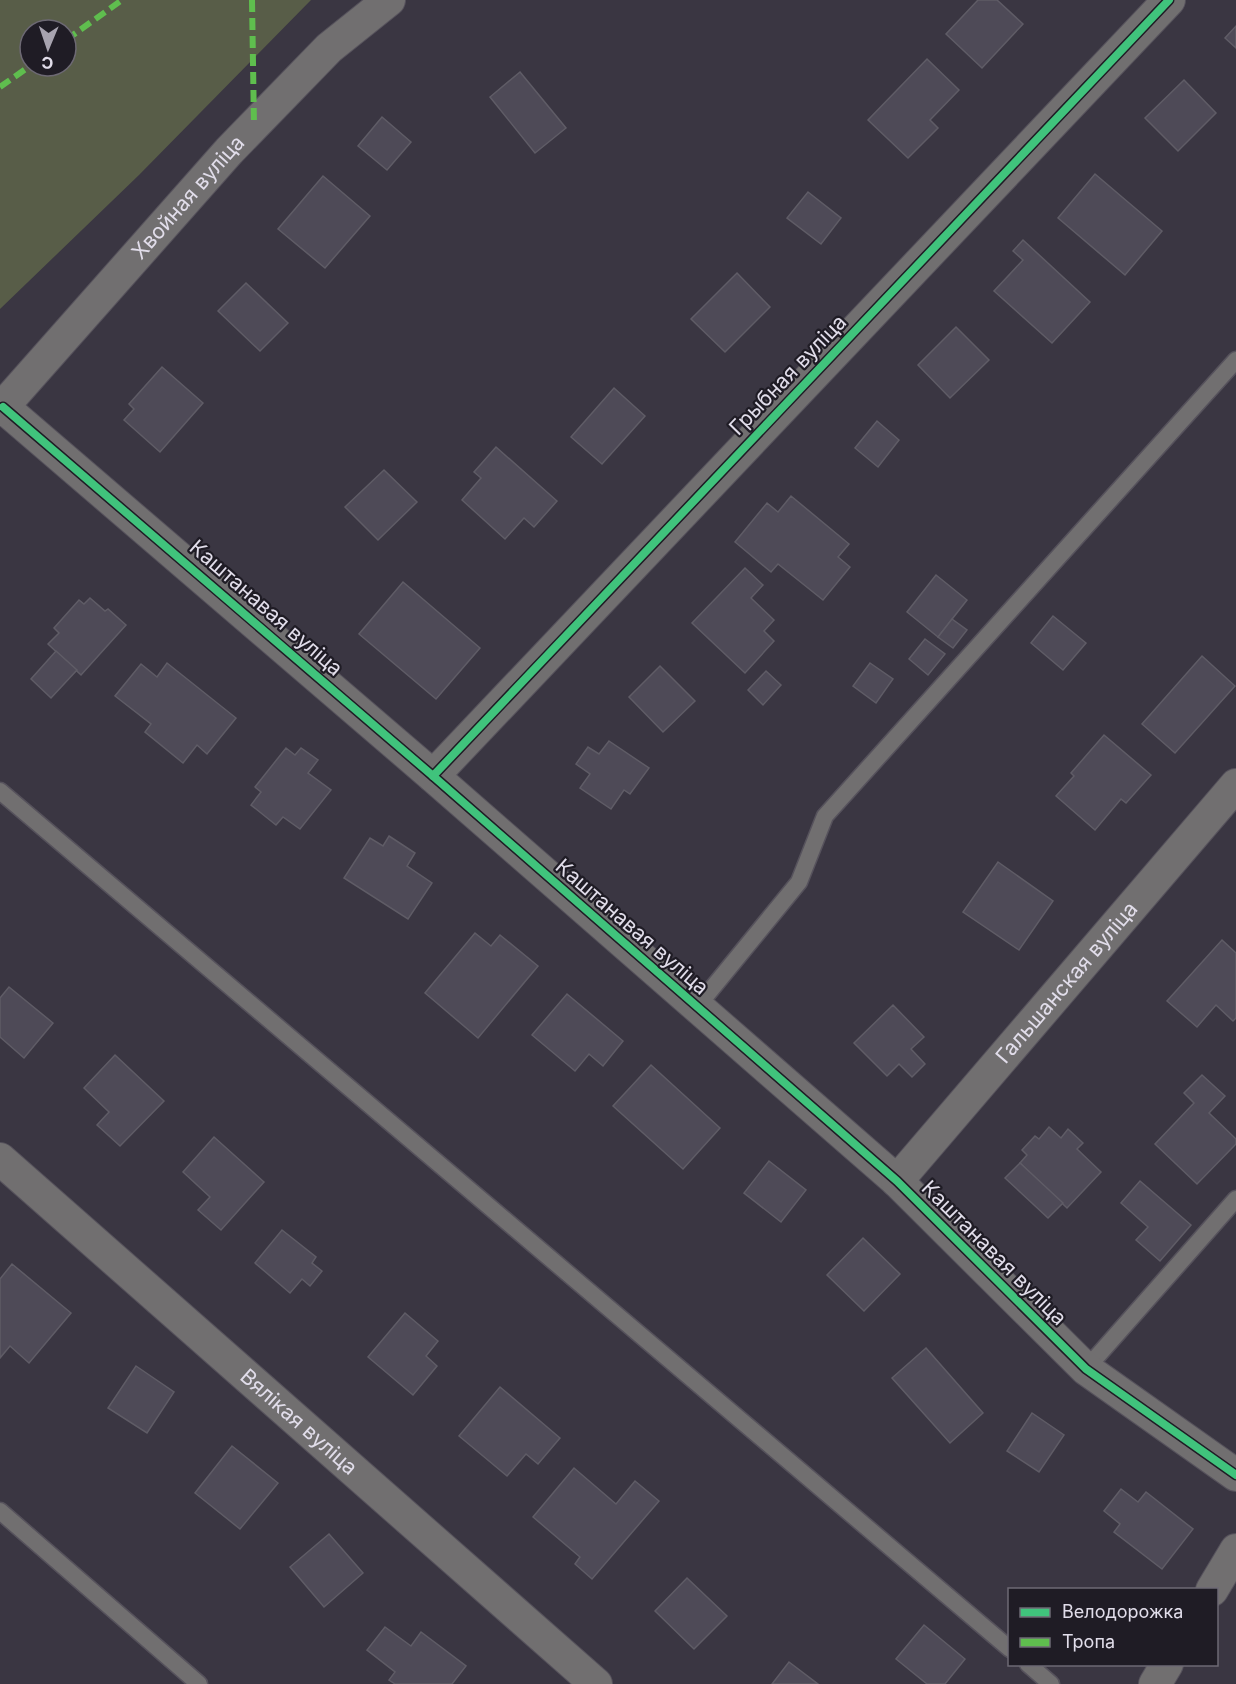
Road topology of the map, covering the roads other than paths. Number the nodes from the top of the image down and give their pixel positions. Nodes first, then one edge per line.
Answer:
1 (389, 0) edge
2 (1169, 0) edge
3 (1236, 360) edge
4 (1, 408) edge
5 (433, 776) junction
6 (1236, 785) edge
7 (0, 791) edge
8 (696, 1008) junction
9 (0, 1159) edge
10 (897, 1181) junction
11 (1236, 1199) edge
12 (1086, 1369) junction
13 (1236, 1475) edge
14 (0, 1511) edge
15 (1236, 1551) edge
16 (1213, 1588) edge
17 (1008, 1647) edge
18 (1029, 1666) edge
19 (1166, 1666) edge
20 (199, 1684) edge
21 (596, 1684) edge
22 (1051, 1684) edge
23 (1155, 1684) edge

1 - 4 street, Хвойная вуліца
2 - 5 street, Грыбная вуліца
3 - 8 lane
4 - 5 street, Каштанавая вуліца
5 - 8 street, Каштанавая вуліца
6 - 10 street, Гальшанская вуліца
7 - 17 lane
8 - 10 street, Каштанавая вуліца
9 - 21 street, Вялікая вуліца
10 - 12 street, Каштанавая вуліца
11 - 12 lane
12 - 13 street, Каштанавая вуліца
14 - 20 lane
15 - 16 street
18 - 22 lane
19 - 23 street

